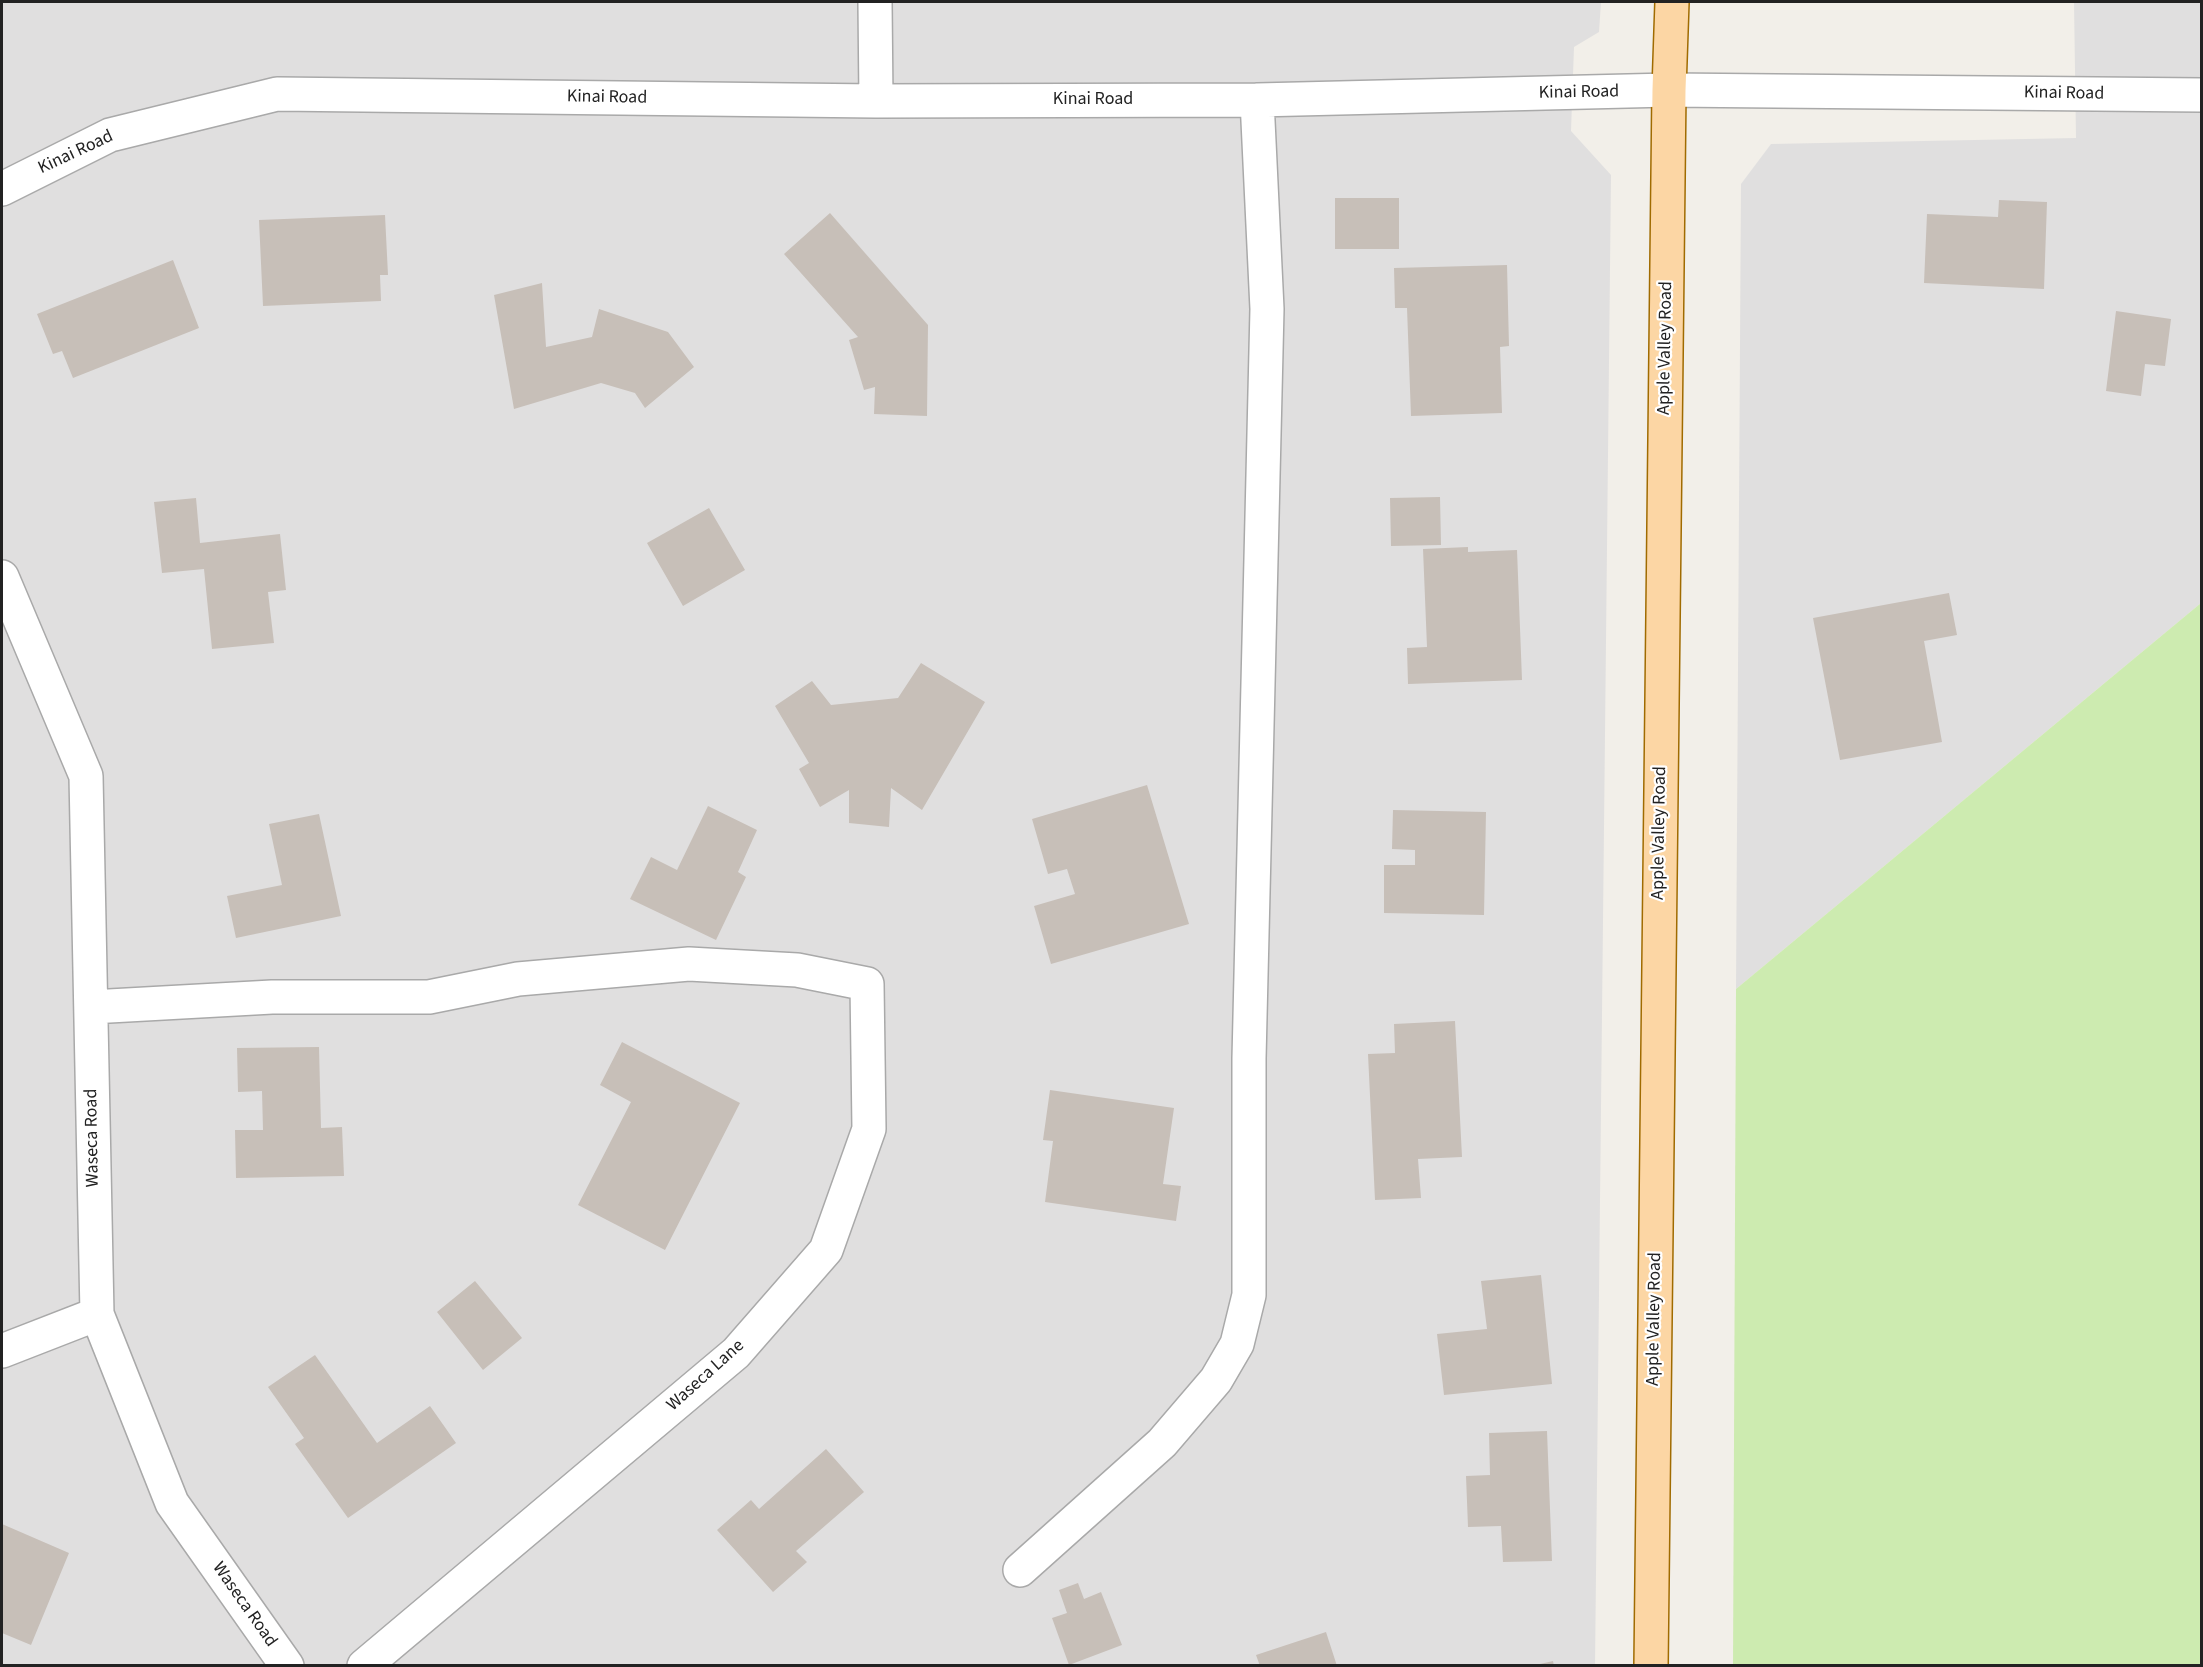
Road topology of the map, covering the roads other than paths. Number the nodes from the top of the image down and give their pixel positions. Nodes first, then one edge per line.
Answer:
1 (875, 2) edge
2 (1672, 2) edge
3 (1669, 90) junction
4 (2202, 95) edge
5 (1257, 100) junction
6 (876, 101) junction
7 (2, 189) edge
8 (2, 577) edge
9 (90, 1007) junction
10 (98, 1314) junction
11 (2, 1351) edge
12 (1020, 1570) dead end
13 (287, 1665) edge
14 (364, 1665) edge
15 (1651, 1665) edge

1 - 6 street
2 - 3 main road, Apple Valley Road
3 - 4 street, Kinai Road
3 - 5 street, Kinai Road
3 - 15 main road, Apple Valley Road
5 - 6 street, Kinai Road
5 - 12 street
6 - 7 street, Kinai Road
8 - 9 street, Waseca Road
9 - 10 street, Waseca Road
9 - 14 street, Waseca Lane
10 - 11 street
10 - 13 street, Waseca Road

